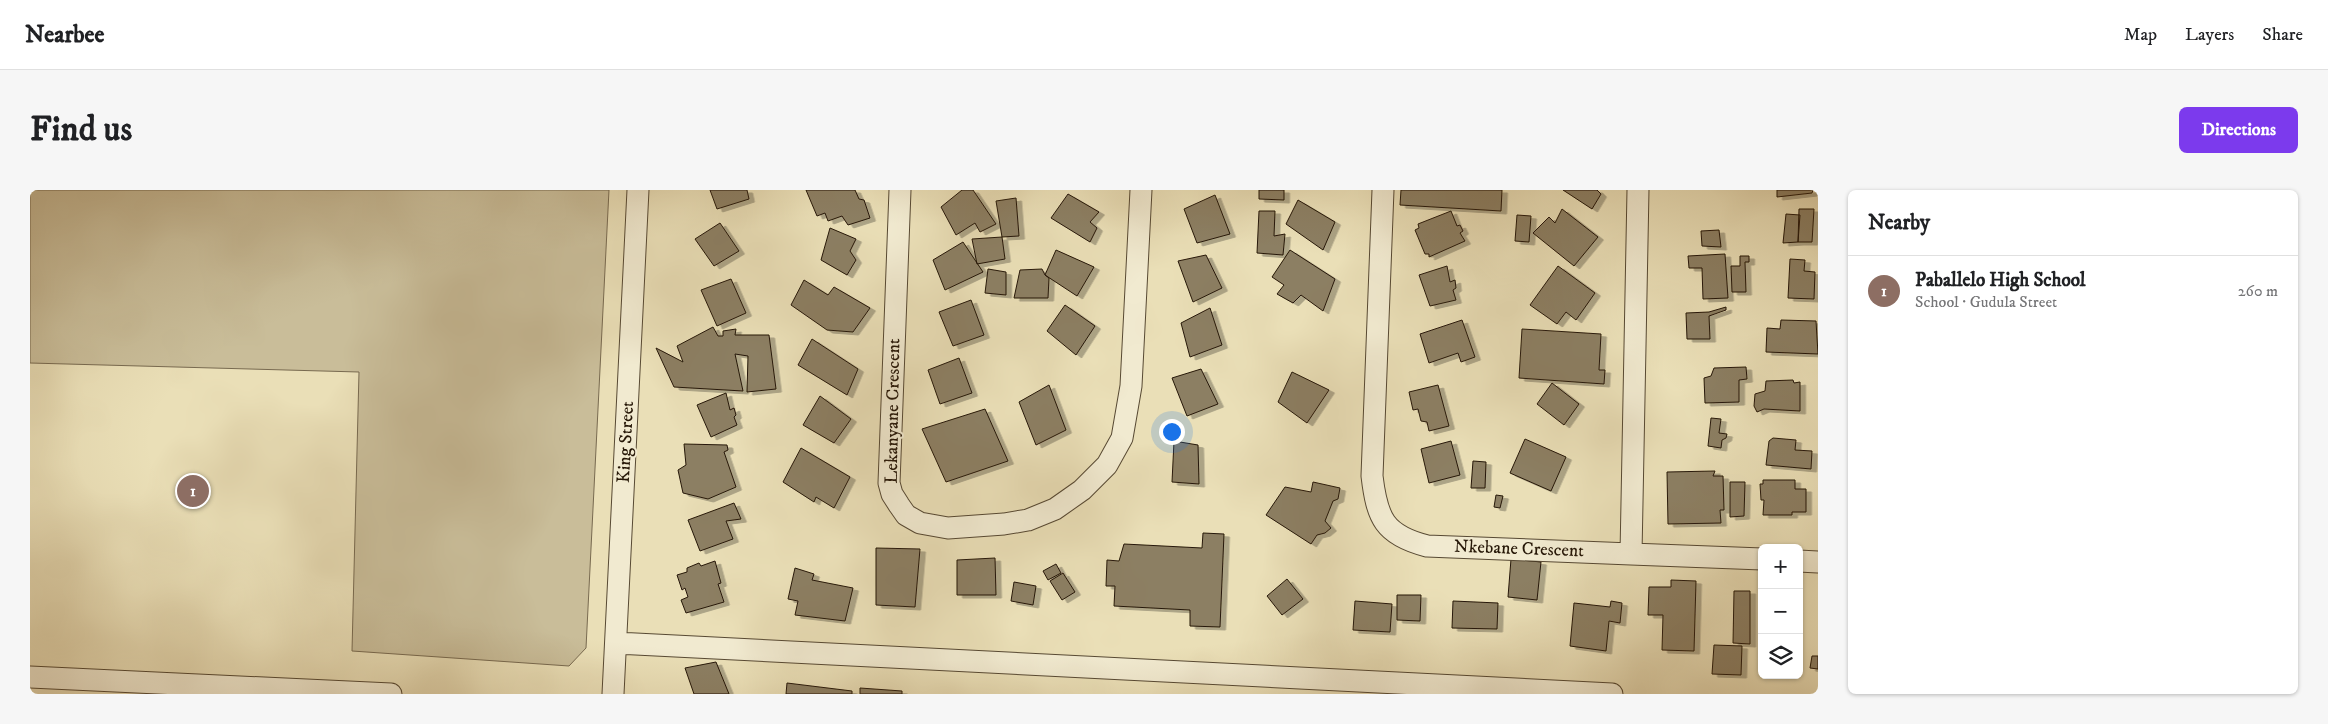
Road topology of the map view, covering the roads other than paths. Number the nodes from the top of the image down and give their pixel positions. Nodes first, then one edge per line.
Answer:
1 (638, 190) edge
2 (900, 190) edge
3 (1141, 190) edge
4 (1383, 190) edge
5 (1638, 190) edge
6 (1631, 554) junction
7 (1758, 559) edge
8 (1803, 561) edge
9 (1818, 562) edge
10 (616, 643) junction
11 (30, 676) edge
12 (391, 694) edge
13 (613, 694) edge
14 (1612, 694) edge

1 - 10 street, King Street
2 - 3 street, Lekanyane Crescent
4 - 6 street, Nkebane Crescent
5 - 6 street
6 - 7 street, Nkebane Crescent
8 - 9 street
10 - 13 street, King Street
10 - 14 street
11 - 12 street

